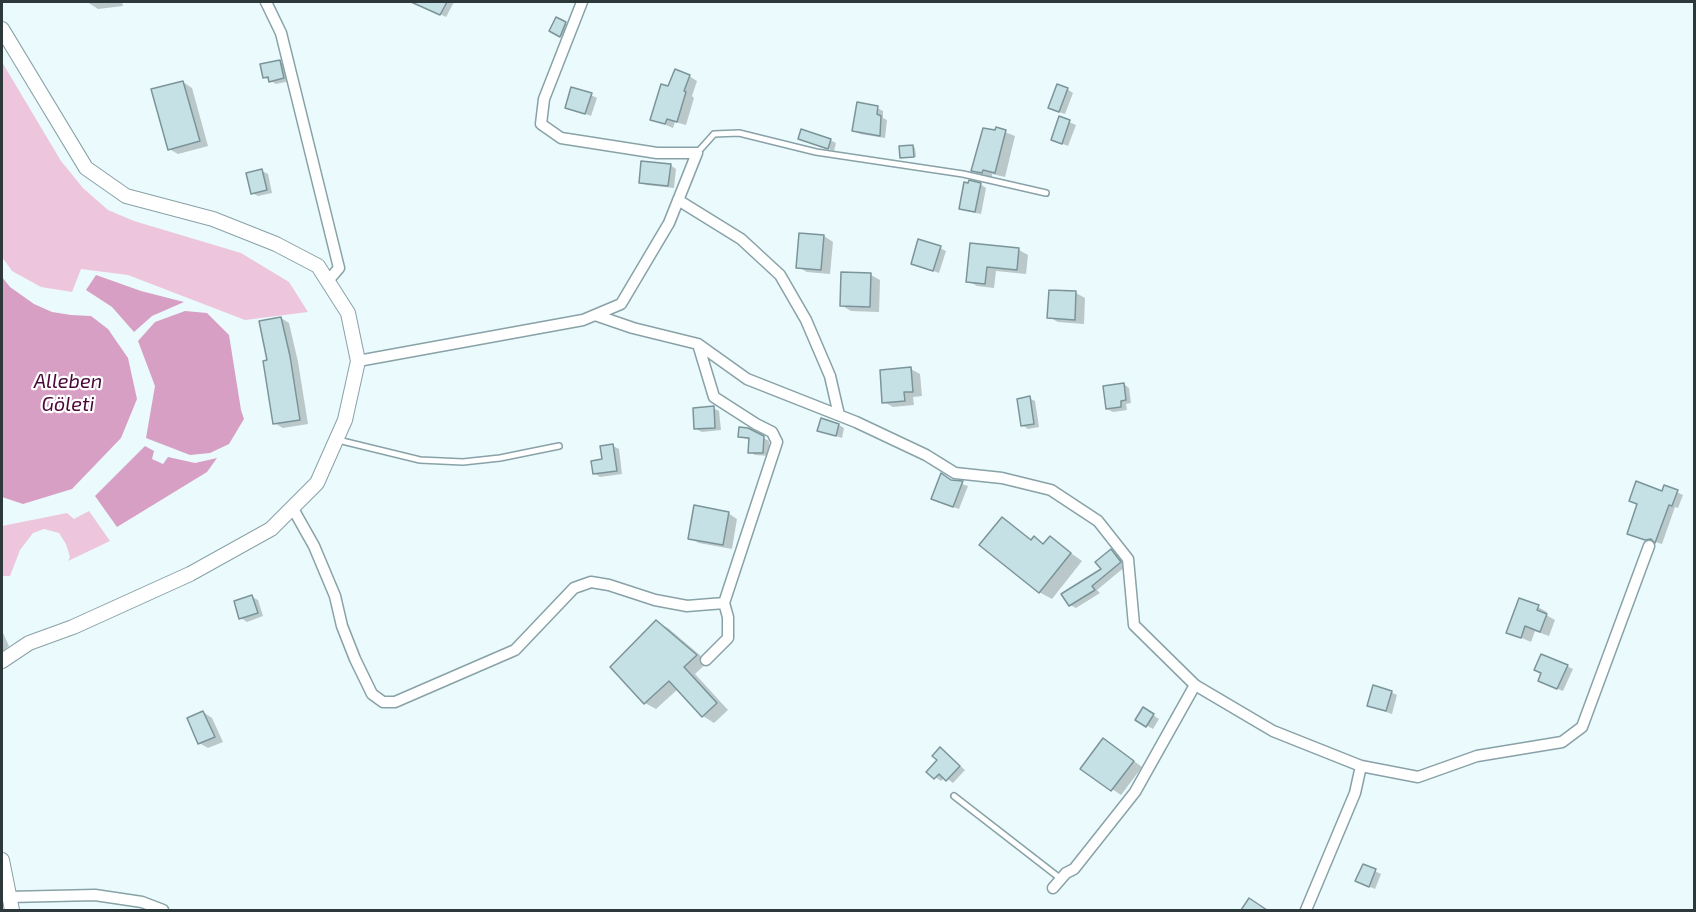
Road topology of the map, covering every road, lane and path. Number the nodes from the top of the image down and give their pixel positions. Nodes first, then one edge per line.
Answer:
1 (266, 2) edge
2 (582, 2) edge
3 (2, 29) edge
4 (696, 153) junction
5 (1046, 193) dead end
6 (678, 200) junction
7 (327, 282) junction
8 (595, 315) junction
9 (698, 344) junction
10 (358, 361) junction
11 (839, 415) junction
12 (336, 439) junction
13 (559, 446) dead end
14 (292, 507) junction
15 (1649, 546) dead end
16 (724, 603) junction
17 (706, 660) dead end
18 (2, 661) edge
19 (1196, 685) junction
20 (1361, 766) junction
21 (954, 796) dead end
22 (2, 860) edge
23 (1061, 879) junction
24 (1053, 888) dead end
25 (11, 904) edge
26 (162, 910) edge
27 (1306, 910) edge

1 - 7 street
2 - 4 street
3 - 7 street
4 - 5 lane
4 - 6 street
6 - 8 street
6 - 11 street
7 - 10 street
8 - 9 street
8 - 10 street
9 - 11 street
9 - 16 street
10 - 12 street
11 - 19 street
12 - 13 lane
12 - 14 street
14 - 16 street
14 - 18 street
15 - 20 street
16 - 17 street
19 - 20 street
19 - 23 street
20 - 27 street
21 - 23 lane
22 - 25 street
23 - 24 street
25 - 26 street

